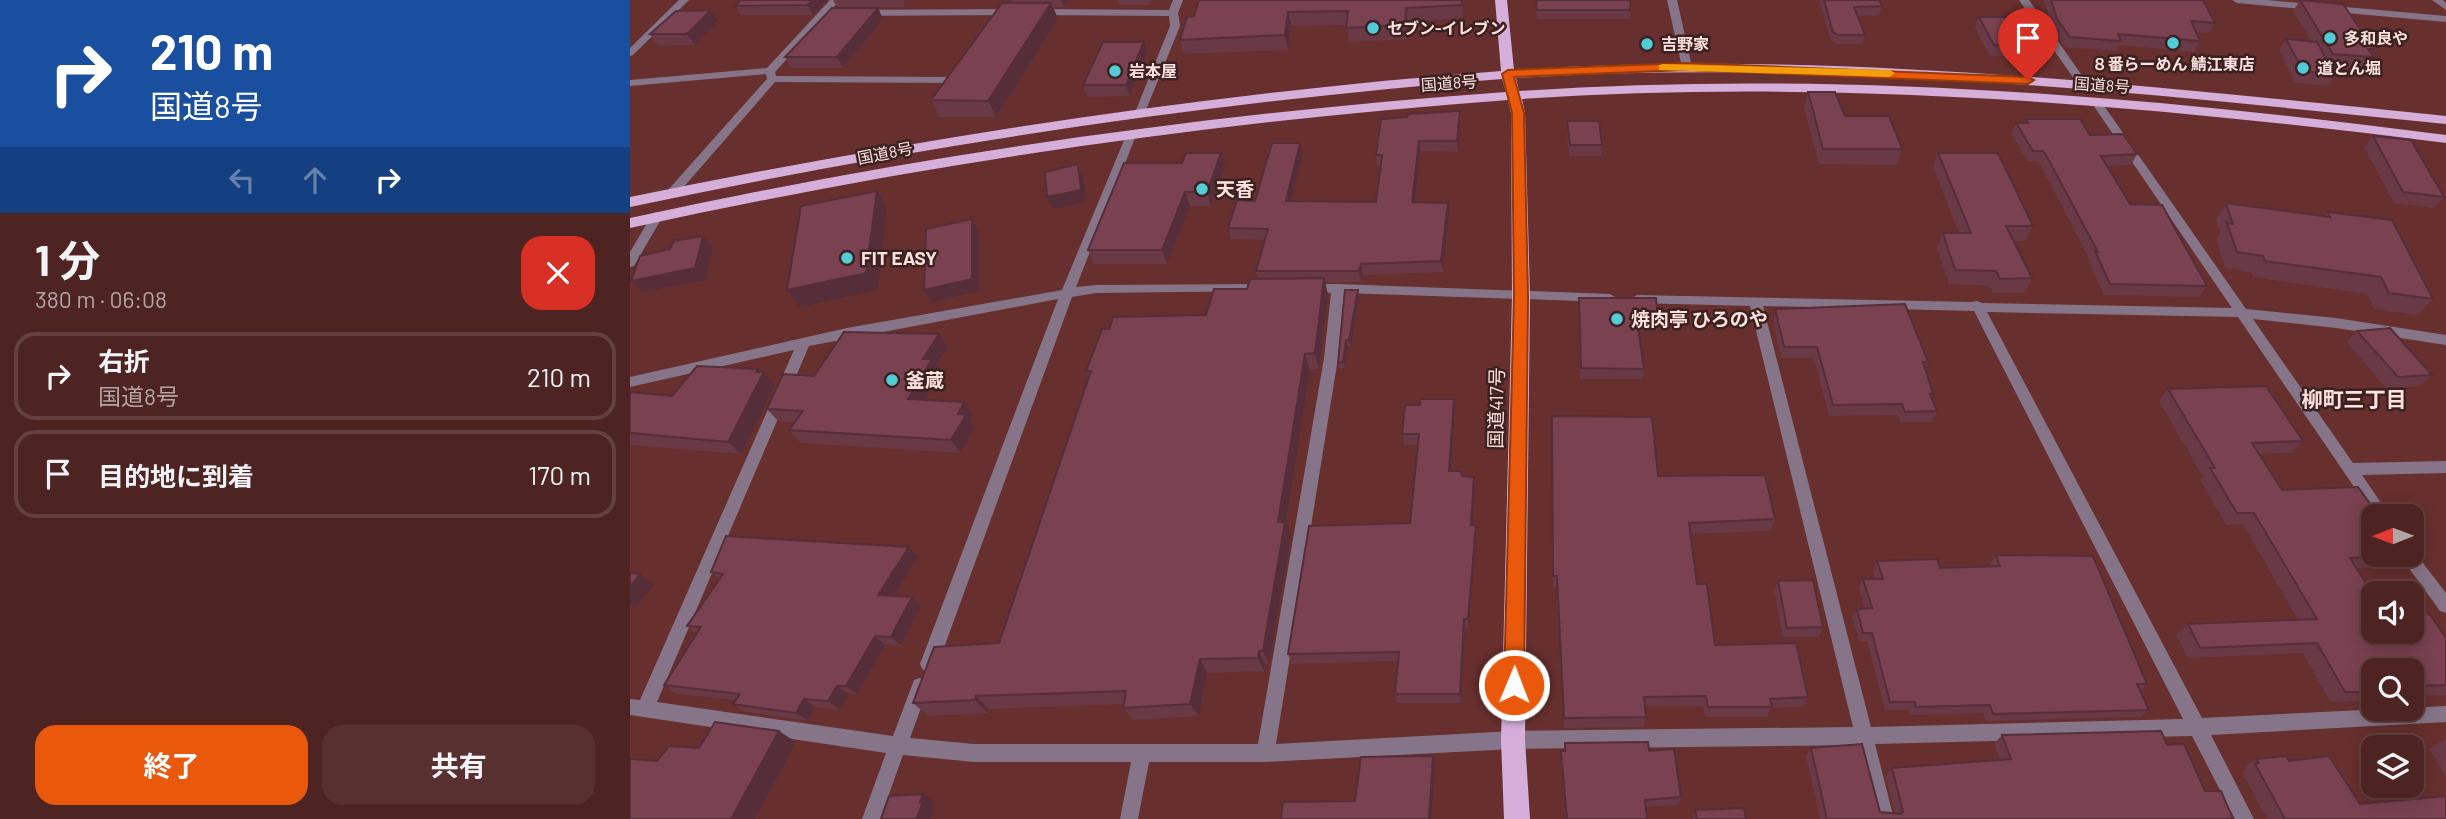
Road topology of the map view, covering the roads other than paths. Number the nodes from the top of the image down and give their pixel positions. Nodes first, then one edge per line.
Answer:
1 (684, 0) edge
2 (835, 0) edge
3 (1006, 0) edge
4 (1178, 0) edge
5 (1501, 0) edge
6 (1672, 0) edge
7 (2024, 0) edge
8 (2237, 0) edge
9 (2437, 0) edge
10 (2446, 7) edge
11 (998, 12) junction
12 (825, 13) junction
13 (1173, 13) junction
14 (2446, 19) edge
15 (990, 23) edge
16 (630, 54) edge
17 (969, 57) edge
18 (1686, 67) junction
19 (1508, 74) junction
20 (771, 75) junction
21 (630, 83) edge
22 (2083, 83) junction
23 (1513, 96) junction
24 (2096, 102) junction
25 (1141, 110) junction
26 (2446, 120) edge
27 (1132, 133) junction
28 (2446, 139) edge
29 (671, 194) junction
30 (630, 202) edge
31 (657, 216) junction
32 (630, 223) edge
33 (630, 263) edge
34 (1338, 288) junction
35 (1067, 293) junction
36 (1521, 296) junction
37 (1755, 301) junction
38 (1977, 305) junction
39 (2240, 313) junction
40 (2443, 342) edge
41 (803, 344) junction
42 (630, 382) edge
43 (2446, 467) edge
44 (2348, 470) junction
45 (2373, 504) edge
46 (2418, 567) edge
47 (2446, 606) edge
48 (637, 708) edge
49 (2446, 714) edge
50 (2195, 727) junction
51 (1863, 736) junction
52 (1513, 740) junction
53 (898, 746) junction
54 (1142, 753) junction
55 (1265, 753) junction
56 (871, 819) edge
57 (1129, 819) edge
58 (1517, 819) edge
59 (1885, 819) edge
60 (2245, 819) edge

1 - 16 street
2 - 12 street
3 - 11 street
4 - 13 street
5 - 19 highway, 国道417号
6 - 18 street
7 - 22 street
8 - 14 street
9 - 10 street
11 - 12 street
11 - 13 street
11 - 15 street
12 - 20 street
13 - 25 street
17 - 20 street
18 - 19 highway, 国道8号
18 - 22 highway, 国道8号
19 - 23 highway, 国道417号
19 - 25 highway, 国道8号
20 - 21 street
20 - 29 street
22 - 26 highway, 国道8号
23 - 24 highway, 国道8号
23 - 27 highway, 国道8号
23 - 36 highway, 国道417号
24 - 28 highway, 国道8号
24 - 39 street
25 - 29 highway, 国道8号
27 - 31 highway, 国道8号
27 - 35 street
29 - 30 highway, 国道8号
31 - 32 highway, 国道8号
31 - 33 street
34 - 35 street
34 - 36 street
34 - 55 street
35 - 41 street
35 - 53 street
36 - 37 street
36 - 52 highway, 国道417号
37 - 38 street
37 - 51 street
38 - 39 street
38 - 50 street
39 - 40 street
39 - 44 street
41 - 42 street
41 - 48 street
43 - 44 street
44 - 45 street
46 - 47 street
48 - 53 street
49 - 50 street
50 - 51 street
50 - 60 street
51 - 52 street
51 - 59 street
52 - 55 street
52 - 58 highway, 国道417号
53 - 54 street
53 - 56 street
54 - 55 street
54 - 57 street

